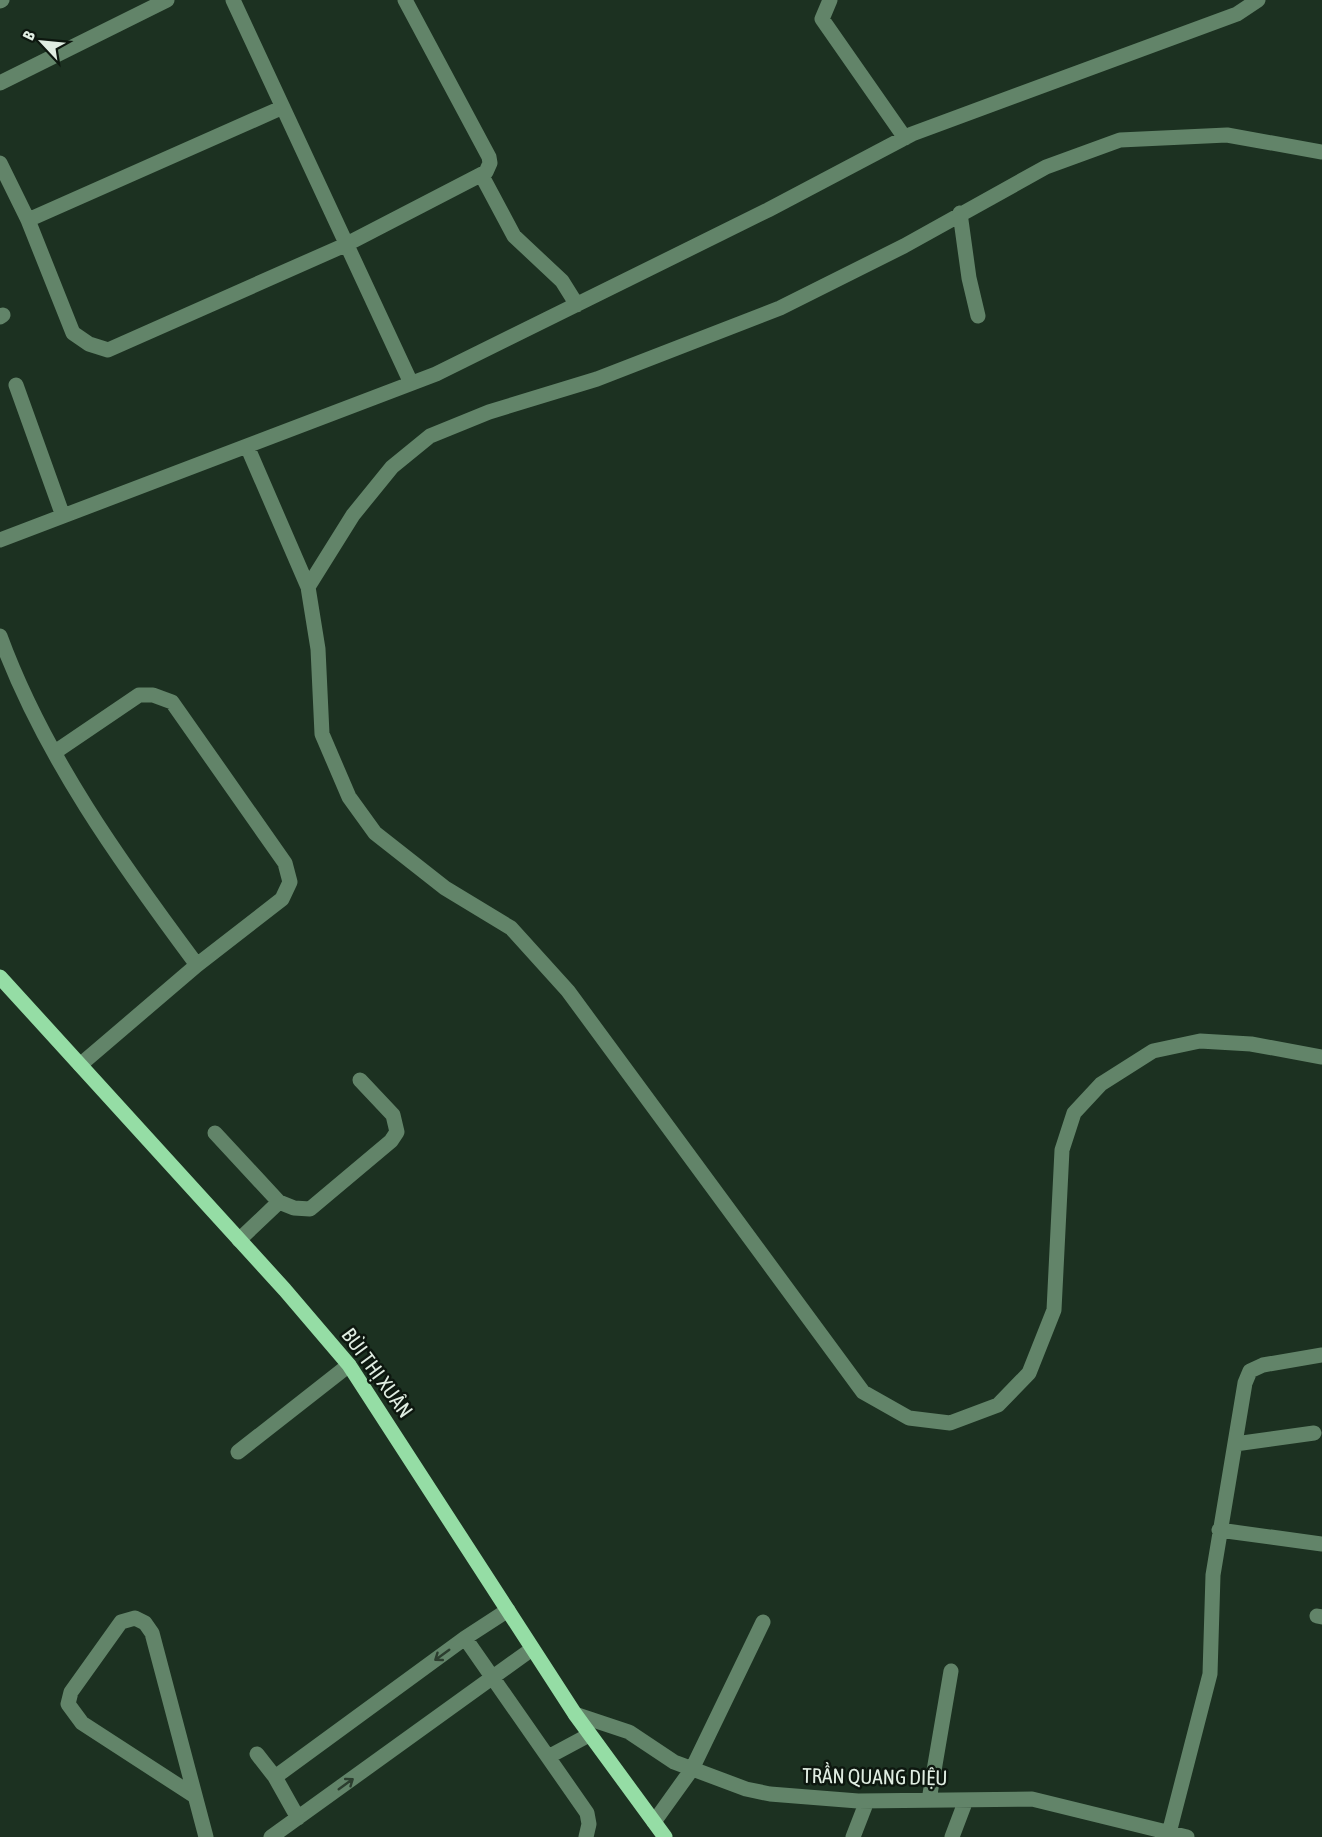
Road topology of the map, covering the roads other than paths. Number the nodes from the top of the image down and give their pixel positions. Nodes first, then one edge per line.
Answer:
1 (167, 0) edge
2 (233, 0) edge
3 (405, 0) edge
4 (830, 0) edge
5 (1258, 0) edge
6 (0, 82) edge
7 (281, 108) junction
8 (905, 138) junction
9 (1322, 152) edge
10 (0, 163) edge
11 (482, 176) junction
12 (960, 213) junction
13 (28, 220) junction
14 (345, 245) junction
15 (577, 305) junction
16 (978, 316) dead end
17 (411, 383) junction
18 (16, 385) dead end
19 (247, 446) junction
20 (63, 516) junction
21 (0, 540) edge
22 (308, 587) junction
23 (0, 636) edge
24 (56, 752) junction
25 (196, 964) junction
26 (0, 976) edge
27 (1322, 1057) edge
28 (80, 1065) junction
29 (360, 1080) dead end
30 (215, 1133) dead end
31 (279, 1202) junction
32 (239, 1239) junction
33 (1322, 1355) edge
34 (349, 1365) junction
35 (1314, 1433) dead end
36 (1235, 1444) junction
37 (238, 1452) dead end
38 (1219, 1530) junction
39 (1322, 1544) edge
40 (508, 1610) junction
41 (763, 1622) dead end
42 (465, 1638) junction
43 (532, 1648) junction
44 (951, 1671) dead end
45 (492, 1677) junction
46 (575, 1714) junction
47 (589, 1735) junction
48 (257, 1754) dead end
49 (548, 1757) junction
50 (692, 1769) junction
51 (275, 1777) junction
52 (193, 1795) junction
53 (929, 1800) junction
54 (966, 1800) junction
55 (867, 1801) junction
56 (298, 1818) junction
57 (654, 1822) junction
58 (1169, 1833) junction
59 (206, 1837) edge
60 (270, 1837) edge
61 (586, 1837) edge
62 (665, 1837) edge
63 (853, 1837) edge
64 (952, 1837) edge
65 (1186, 1837) edge

1 - 6 street
2 - 7 street
3 - 11 street
4 - 8 street
5 - 8 street
7 - 13 street
7 - 14 street
8 - 15 street
9 - 12 street
10 - 13 street
11 - 14 street
11 - 15 street
12 - 16 street
12 - 22 street
13 - 14 street
14 - 17 street
15 - 17 street
17 - 19 street
18 - 20 street
19 - 20 street
19 - 22 street
20 - 21 street
22 - 27 street
23 - 24 street
24 - 25 street
24 - 25 street
25 - 28 street
26 - 28 main road, BÙI THỊ XUÂN
28 - 32 main road, BÙI THỊ XUÂN
29 - 31 street
30 - 31 street
31 - 32 street
32 - 34 main road, BÙI THỊ XUÂN
33 - 36 street
34 - 37 street
34 - 40 main road, BÙI THỊ XUÂN
35 - 36 street
36 - 38 street
38 - 39 street
38 - 58 street
40 - 42 street
40 - 43 main road, BÙI THỊ XUÂN
41 - 50 street
42 - 45 street
42 -> 51 street
43 - 45 street
43 - 46 main road, BÙI THỊ XUÂN
44 - 53 street
45 - 49 street
56 -> 45 street
46 - 47 main road, BÙI THỊ XUÂN
46 - 50 street, TRẦN QUANG DIỆU
47 - 49 street
47 - 57 main road, BÙI THỊ XUÂN
48 - 51 street
49 - 61 street
50 - 55 street, TRẦN QUANG DIỆU
50 - 57 street
51 - 56 street
52 - 52 street
52 - 59 street
53 - 54 street, TRẦN QUANG DIỆU
53 - 55 street, TRẦN QUANG DIỆU
54 - 58 street, TRẦN QUANG DIỆU
54 - 64 street
55 - 63 street
56 - 60 street
57 - 62 main road, BÙI THỊ XUÂN
58 - 65 street, TRẦN QUANG DIỆU

